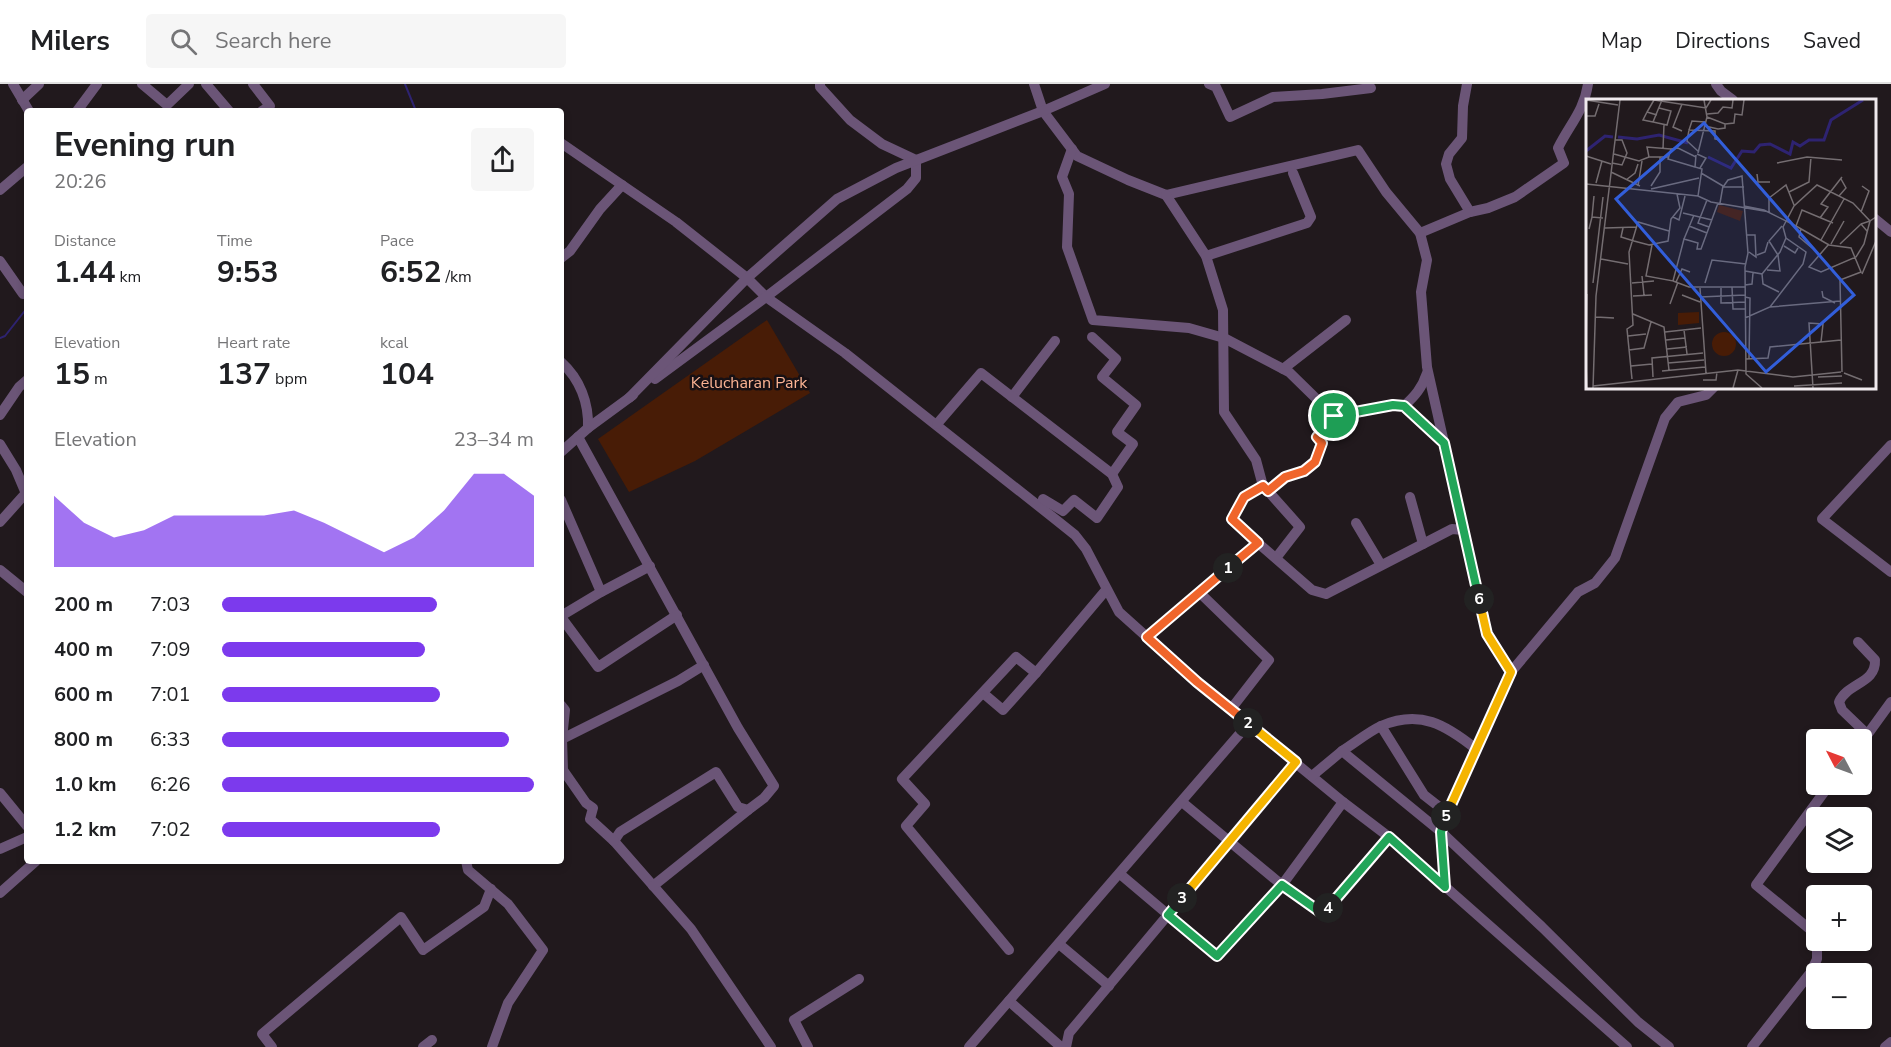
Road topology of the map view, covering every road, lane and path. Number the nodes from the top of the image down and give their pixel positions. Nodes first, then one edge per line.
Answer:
1 (13, 84) edge
2 (39, 84) edge
3 (97, 84) edge
4 (142, 84) edge
5 (189, 84) edge
6 (206, 84) edge
7 (253, 84) edge
8 (820, 84) edge
9 (1034, 84) edge
10 (1106, 84) edge
11 (1209, 84) edge
12 (1467, 84) edge
13 (1588, 84) edge
14 (1716, 84) edge
15 (1339, 88) edge
16 (1371, 88) dead end
17 (1586, 99) edge
18 (1732, 99) edge
19 (22, 100) junction
20 (1586, 101) edge
21 (27, 108) edge
22 (79, 108) edge
23 (170, 108) edge
24 (226, 108) edge
25 (267, 108) edge
26 (1043, 111) junction
27 (564, 144) edge
28 (1072, 149) junction
29 (915, 160) junction
30 (24, 170) edge
31 (1293, 173) dead end
32 (622, 185) junction
33 (0, 190) edge
34 (1166, 195) junction
35 (1470, 212) junction
36 (1876, 219) edge
37 (1891, 232) edge
38 (1420, 233) junction
39 (564, 255) edge
40 (1206, 256) junction
41 (0, 261) edge
42 (747, 278) junction
43 (24, 294) edge
44 (766, 297) junction
45 (1346, 320) dead end
46 (1092, 337) dead end
47 (1224, 338) junction
48 (1055, 341) dead end
49 (564, 366) edge
50 (1283, 369) junction
51 (1428, 370) junction
52 (24, 383) edge
53 (1713, 388) edge
54 (1012, 397) junction
55 (629, 398) junction
56 (1404, 406) junction
57 (0, 415) edge
58 (1334, 416) junction
59 (937, 424) junction
60 (588, 428) junction
61 (578, 437) junction
62 (1444, 443) junction
63 (0, 444) edge
64 (1891, 445) edge
65 (564, 449) edge
66 (1112, 474) junction
67 (1265, 489) junction
68 (24, 490) edge
69 (1410, 496) dead end
70 (24, 497) edge
71 (1043, 500) dead end
72 (564, 507) edge
73 (0, 522) edge
74 (1356, 523) dead end
75 (1464, 530) junction
76 (1258, 543) junction
77 (1423, 544) junction
78 (1276, 558) junction
79 (1381, 565) junction
80 (650, 566) junction
81 (0, 570) edge
82 (1891, 572) edge
83 (24, 590) edge
84 (1106, 590) junction
85 (601, 592) junction
86 (1200, 593) junction
87 (564, 615) edge
88 (677, 615) junction
89 (564, 621) edge
90 (1147, 637) junction
91 (1858, 642) dead end
92 (704, 665) junction
93 (1511, 672) junction
94 (1036, 673) junction
95 (983, 693) junction
96 (1891, 702) edge
97 (1231, 709) junction
98 (1249, 723) junction
99 (1381, 726) junction
100 (1857, 729) edge
101 (1871, 729) edge
102 (564, 738) edge
103 (1476, 749) junction
104 (1342, 751) junction
105 (1296, 762) junction
106 (564, 771) edge
107 (1312, 776) junction
108 (0, 793) edge
109 (1822, 795) edge
110 (1182, 802) junction
111 (1343, 802) junction
112 (748, 810) junction
113 (1447, 813) junction
114 (24, 822) edge
115 (1441, 832) junction
116 (1389, 837) junction
117 (24, 838) edge
118 (1231, 840) junction
119 (614, 841) junction
120 (0, 849) edge
121 (33, 864) edge
122 (467, 864) edge
123 (1120, 874) junction
124 (1282, 885) junction
125 (653, 886) junction
126 (1445, 887) junction
127 (491, 889) junction
128 (0, 893) edge
129 (1168, 915) junction
130 (1806, 926) edge
131 (1059, 944) junction
132 (1009, 950) dead end
133 (1817, 951) edge
134 (859, 979) dead end
135 (1109, 986) junction
136 (1009, 1001) junction
137 (1891, 1042) edge
138 (272, 1047) edge
139 (492, 1047) edge
140 (771, 1047) edge
141 (808, 1047) edge
142 (969, 1047) edge
143 (1061, 1047) edge
144 (1066, 1047) edge
145 (1627, 1047) edge
146 (1669, 1047) edge
147 (1752, 1047) edge
148 (1885, 1047) edge

1 - 19 street
2 - 19 street
3 - 22 street
4 - 23 street
5 - 23 street
6 - 24 street
7 - 25 street
8 - 29 street
9 - 26 street
10 - 26 street
11 - 15 street
12 - 35 street
13 - 17 street
14 - 18 street
15 - 16 street
19 - 21 street
20 - 35 street
26 - 28 street
26 - 29 street
27 - 32 street
28 - 34 street
28 - 47 street
29 - 42 street
29 - 44 street
30 - 33 street
31 - 40 street
32 - 39 street
32 - 42 street
34 - 38 street
34 - 40 street
35 - 38 street
36 - 37 street
38 - 51 street
40 - 47 street
41 - 43 street
42 - 44 street
42 - 55 street
44 - 55 street
44 - 59 street
45 - 50 street
46 - 66 street
47 - 50 street
47 - 67 street
48 - 54 street
49 - 60 street
50 - 58 street
51 - 56 street
51 - 62 street
52 - 57 street
53 - 93 street
54 - 59 street
54 - 66 street
55 - 60 street
56 - 58 street
56 - 62 street
58 - 67 street
59 - 84 street
60 - 61 street
61 - 65 street
61 - 80 street
62 - 75 street
63 - 68 street
64 - 82 street
66 - 71 street
67 - 76 street
67 - 78 street
69 - 77 street
70 - 73 street
72 - 85 street
74 - 79 street
75 - 77 street
75 - 93 street
76 - 78 street
76 - 86 street
77 - 79 street
78 - 79 street
80 - 85 street
80 - 88 street
81 - 83 street
84 - 90 street
84 - 94 street
85 - 87 street
86 - 90 street
86 - 97 street
88 - 89 street
88 - 92 street
90 - 97 street
91 - 100 street
92 - 102 street
92 - 112 street
93 - 103 street
94 - 95 street
94 - 95 street
95 - 132 street
96 - 101 street
97 - 98 street
98 - 105 street
98 - 110 street
99 - 103 street
99 - 104 street
99 - 113 street
103 - 113 street
104 - 107 street
104 - 115 street
105 - 107 street
105 - 118 street
106 - 119 street
107 - 111 street
108 - 114 street
109 - 130 street
110 - 118 street
110 - 123 street
111 - 116 street
111 - 124 street
112 - 119 street
112 - 125 street
113 - 115 street
115 - 126 street
115 - 146 street
116 - 124 street
116 - 126 street
117 - 120 street
118 - 124 street
118 - 129 street
119 - 125 street
121 - 128 street
122 - 127 street
123 - 129 street
123 - 131 street
124 - 129 street
125 - 140 street
126 - 145 street
127 - 138 street
127 - 139 street
129 - 135 street
131 - 135 street
131 - 136 street
133 - 147 street
134 - 141 street
135 - 144 street
136 - 142 street
136 - 143 street
137 - 148 street

